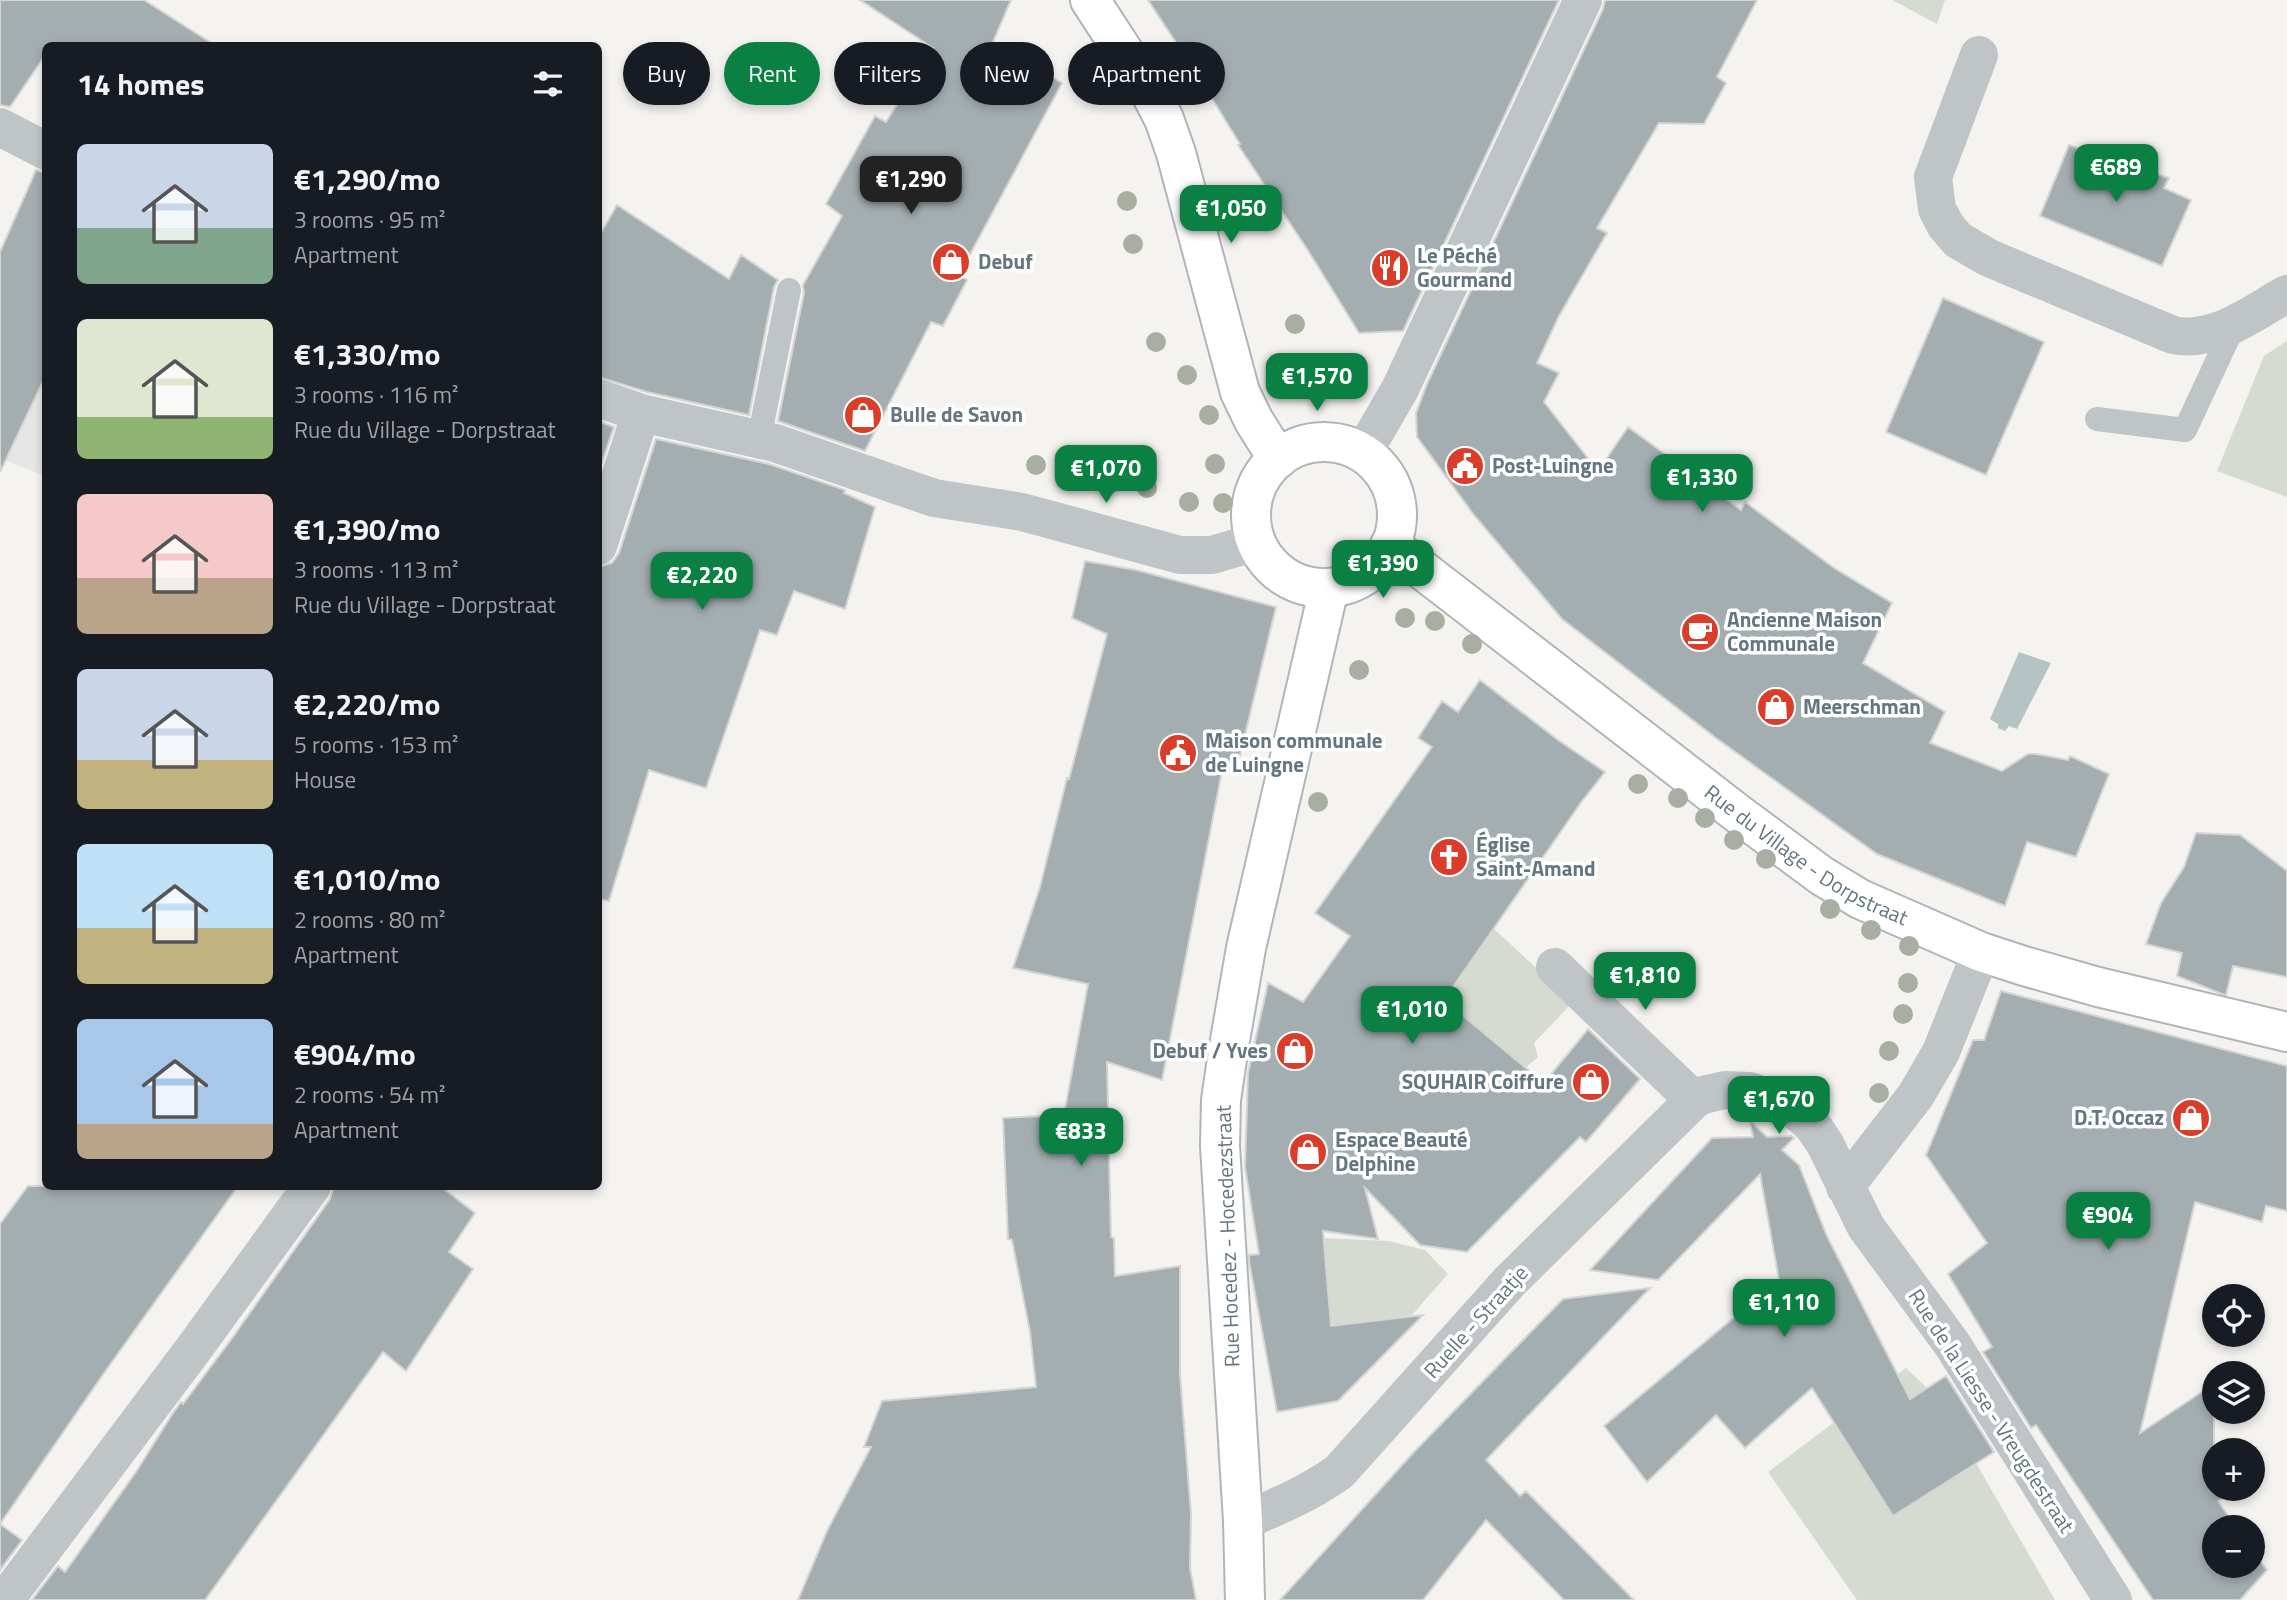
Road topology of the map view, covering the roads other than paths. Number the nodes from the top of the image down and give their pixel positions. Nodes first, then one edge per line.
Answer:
1 (1090, 0) edge
2 (1583, 0) edge
3 (1979, 54) dead end
4 (0, 127) edge
5 (42, 149) edge
6 (789, 290) dead end
7 (2287, 294) edge
8 (2235, 323) junction
9 (602, 399) edge
10 (641, 414) junction
11 (2097, 419) dead end
12 (759, 439) junction
13 (1363, 453) junction
14 (1278, 459) junction
15 (602, 534) edge
16 (1256, 542) junction
17 (1391, 545) junction
18 (1329, 588) junction
19 (1980, 952) junction
20 (1555, 967) dead end
21 (2287, 1032) edge
22 (1694, 1100) junction
23 (1845, 1187) junction
24 (309, 1190) edge
25 (1243, 1521) junction
26 (5, 1600) edge
27 (1245, 1600) edge
28 (2113, 1600) edge

1 - 14 street
2 - 13 street
3 - 8 street
4 - 5 street
6 - 12 lane
7 - 8 street
8 - 11 lane
9 - 10 street
10 - 12 street
10 - 15 street
12 - 16 street
13 - 14 street
13 - 17 street
14 - 16 street
16 - 18 street
17 - 18 street
17 - 19 street, Rue du Village - Dorpstraat
18 - 25 street, Rue Hocedez - Hocedezstraat
19 - 21 street, Rue du Village - Dorpstraat
19 - 23 street
20 - 22 street
22 - 23 street, Rue de la Liesse - Vreugdestraat
22 - 25 street, Ruelle - Straatje
23 - 28 street, Rue de la Liesse - Vreugdestraat
24 - 26 street
25 - 27 street, Rue Hocedez - Hocedezstraat

